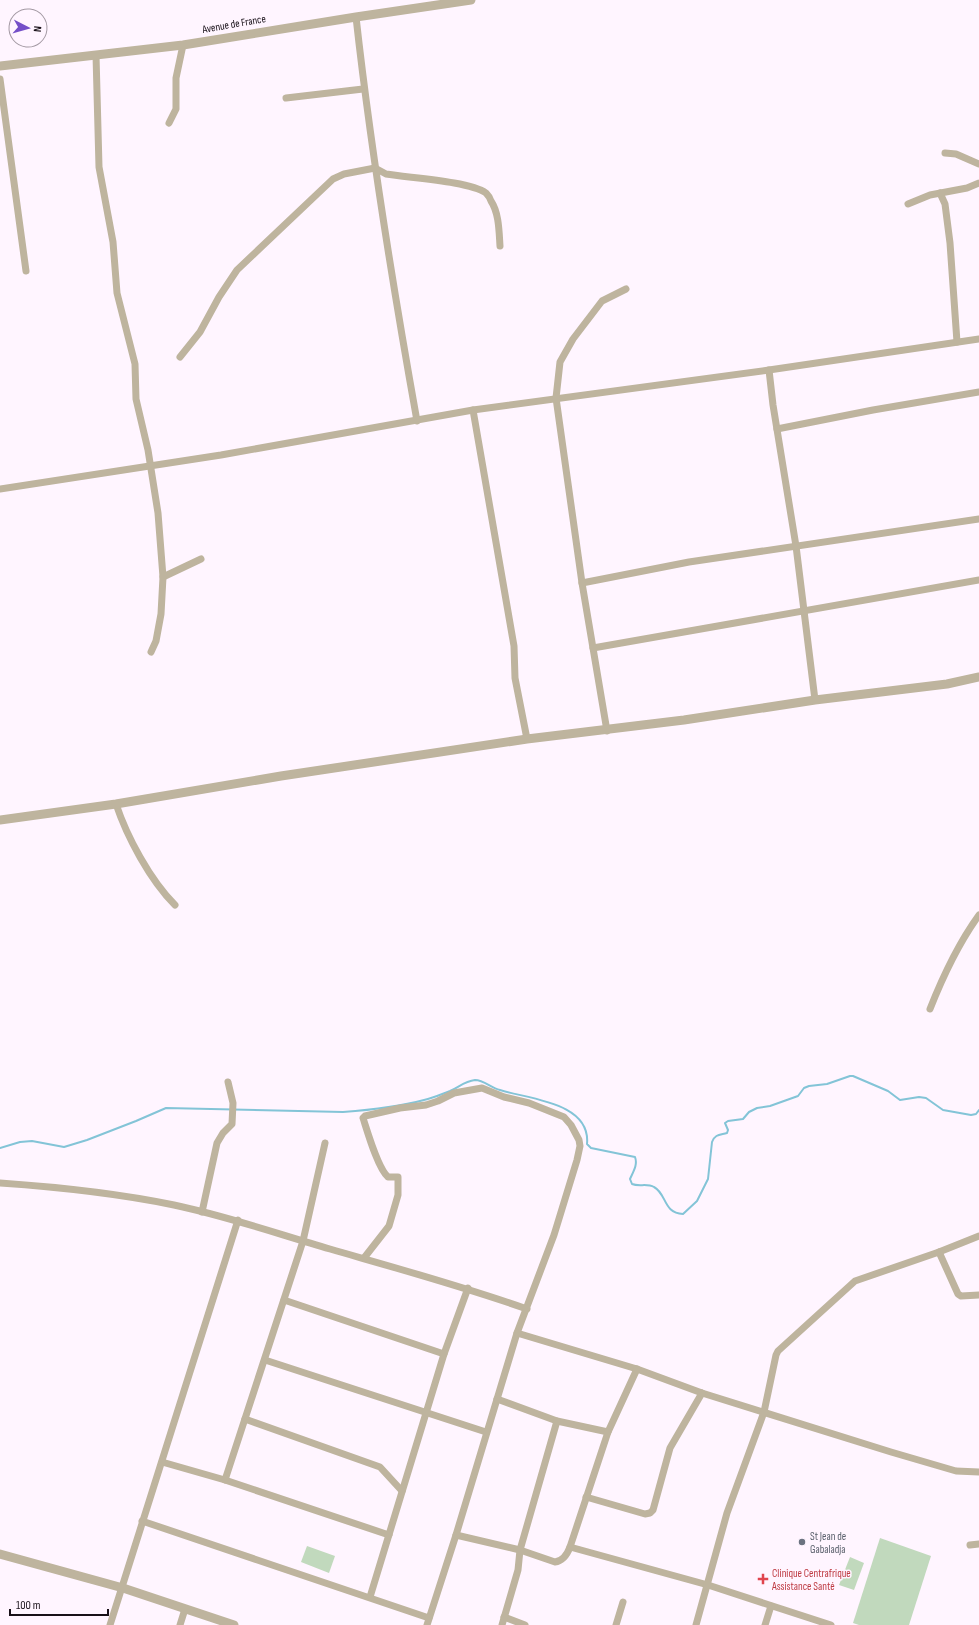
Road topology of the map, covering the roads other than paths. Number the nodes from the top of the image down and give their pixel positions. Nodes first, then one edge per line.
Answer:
1 (471, 0) edge
2 (356, 17) junction
3 (183, 45) junction
4 (96, 55) junction
5 (0, 66) edge
6 (0, 79) edge
7 (363, 89) junction
8 (286, 98) dead end
9 (169, 123) dead end
10 (945, 153) dead end
11 (979, 164) edge
12 (375, 168) junction
13 (979, 183) edge
14 (940, 193) junction
15 (908, 204) dead end
16 (500, 246) dead end
17 (26, 271) dead end
18 (626, 289) dead end
19 (979, 339) edge
20 (957, 342) junction
21 (180, 357) dead end
22 (769, 370) junction
23 (979, 392) edge
24 (556, 398) junction
25 (473, 410) junction
26 (417, 421) junction
27 (777, 429) junction
28 (150, 466) junction
29 (0, 489) edge
30 (979, 519) edge
31 (796, 546) junction
32 (201, 559) dead end
33 (163, 577) junction
34 (979, 580) edge
35 (582, 583) junction
36 (805, 610) junction
37 (593, 648) junction
38 (151, 652) dead end
39 (979, 677) edge
40 (815, 700) junction
41 (607, 731) junction
42 (527, 739) junction
43 (116, 804) junction
44 (0, 820) edge
45 (175, 905) dead end
46 (979, 915) edge
47 (930, 1009) dead end
48 (228, 1082) dead end
49 (325, 1143) dead end
50 (0, 1183) edge
51 (202, 1212) junction
52 (238, 1220) junction
53 (979, 1236) edge
54 (303, 1241) junction
55 (939, 1252) junction
56 (364, 1258) junction
57 (468, 1288) junction
58 (979, 1295) edge
59 (284, 1300) junction
60 (526, 1309) junction
61 (517, 1333) junction
62 (444, 1354) junction
63 (265, 1360) junction
64 (637, 1369) junction
65 (702, 1393) junction
66 (497, 1399) junction
67 (427, 1412) junction
68 (764, 1412) junction
69 (246, 1419) junction
70 (557, 1421) junction
71 (486, 1432) junction
72 (608, 1432) junction
73 (162, 1462) junction
74 (979, 1472) edge
75 (225, 1480) junction
76 (402, 1491) junction
77 (586, 1497) junction
78 (142, 1521) junction
79 (389, 1535) junction
80 (456, 1535) junction
81 (979, 1544) edge
82 (970, 1545) dead end
83 (570, 1547) junction
84 (520, 1550) junction
85 (0, 1554) edge
86 (708, 1585) junction
87 (123, 1588) junction
88 (370, 1597) junction
89 (623, 1602) dead end
90 (771, 1606) junction
91 (185, 1609) junction
92 (504, 1617) junction
93 (428, 1621) edge
94 (110, 1625) edge
95 (180, 1625) edge
96 (234, 1625) edge
97 (502, 1625) edge
98 (525, 1625) edge
99 (616, 1625) edge
100 (696, 1625) edge
101 (765, 1625) edge
102 (831, 1625) edge

1 - 2 street, Avenue de France
2 - 3 street, Avenue de France
2 - 7 street
3 - 4 street, Avenue de France
3 - 9 street
4 - 5 street, Avenue de France
4 - 28 street
6 - 17 street
7 - 8 street
7 - 12 street
10 - 11 street
12 - 16 street
12 - 21 street
12 - 26 street
13 - 14 street
14 - 15 street
14 - 20 street
18 - 24 street
19 - 20 street
20 - 22 street
22 - 24 street
22 - 27 street
23 - 27 street
24 - 25 street
24 - 35 street
25 - 26 street
25 - 42 street
26 - 28 street
27 - 31 street
28 - 29 street
28 - 33 street
30 - 31 street
31 - 35 street
31 - 36 street
32 - 33 street
33 - 38 street
34 - 36 street
35 - 37 street
36 - 37 street
36 - 40 street
37 - 41 street
39 - 40 street
40 - 41 street
41 - 42 street
42 - 43 street
43 - 44 street
43 - 45 street
46 - 47 street
48 - 51 street
49 - 54 street
50 - 51 street
51 - 52 street
52 - 54 street
52 - 73 street
53 - 55 street
54 - 56 street
54 - 59 street
55 - 58 street
55 - 68 street
56 - 57 street
56 - 60 street
57 - 60 street
57 - 62 street
59 - 62 street
59 - 63 street
60 - 61 street
61 - 64 street
61 - 66 street
62 - 67 street
63 - 67 street
63 - 69 street
64 - 65 street
64 - 72 street
65 - 68 street
65 - 77 street
66 - 70 street
66 - 71 street
67 - 71 street
67 - 76 street
68 - 74 street
68 - 86 street
69 - 75 street
69 - 76 street
70 - 72 street
70 - 84 street
71 - 80 street
72 - 77 street
73 - 75 street
73 - 78 street
75 - 79 street
76 - 79 street
77 - 83 street
78 - 87 street
78 - 88 street
79 - 88 street
80 - 84 street
80 - 93 street
81 - 82 street
83 - 84 street
83 - 86 street
84 - 92 street
85 - 87 street
86 - 90 street
86 - 100 street
87 - 91 street
87 - 94 street
88 - 93 street
89 - 99 street
90 - 101 street
90 - 102 street
91 - 95 street
91 - 96 street
92 - 97 street
92 - 98 street

